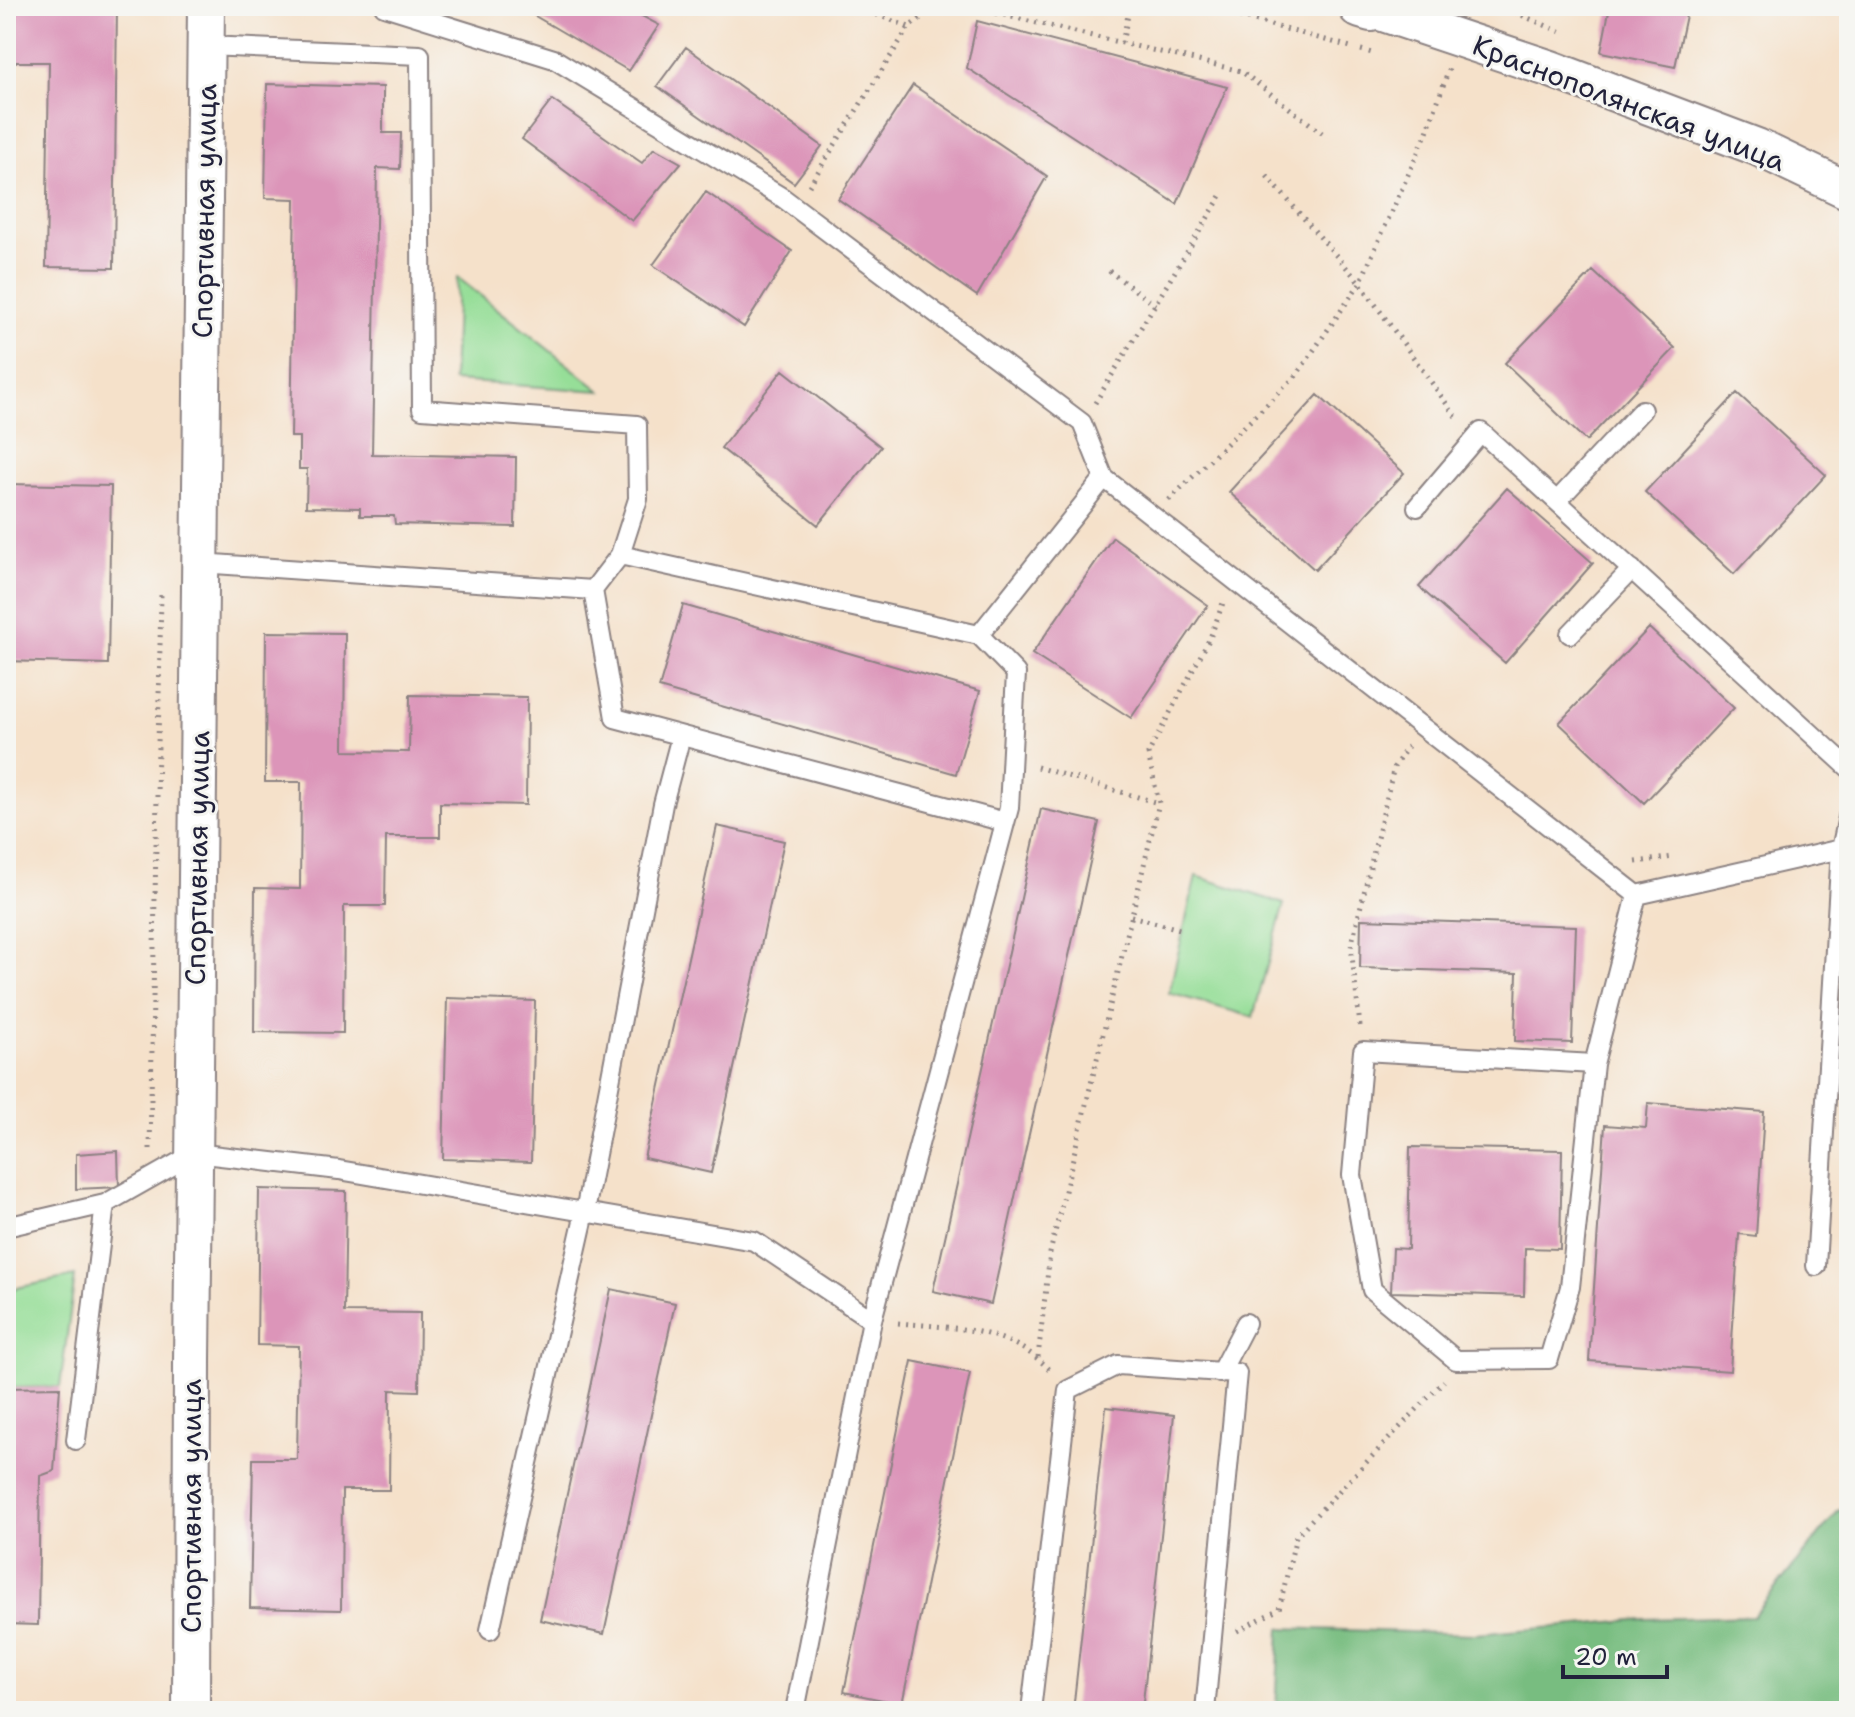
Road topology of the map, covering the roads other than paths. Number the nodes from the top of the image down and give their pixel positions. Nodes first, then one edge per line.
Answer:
1 (206, 6) edge
2 (384, 6) edge
3 (1368, 7) edge
4 (206, 46) junction
5 (1849, 191) edge
6 (1642, 410) dead end
7 (1104, 478) junction
8 (1557, 501) junction
9 (1417, 507) dead end
10 (620, 555) junction
11 (200, 563) junction
12 (1632, 569) junction
13 (593, 590) junction
14 (1570, 634) dead end
15 (979, 635) junction
16 (681, 736) junction
17 (1849, 768) edge
18 (1849, 813) edge
19 (1005, 822) junction
20 (1841, 849) junction
21 (1637, 895) junction
22 (1594, 1064) junction
23 (195, 1153) junction
24 (105, 1204) junction
25 (585, 1212) junction
26 (6, 1227) edge
27 (1816, 1266) dead end
28 (872, 1320) junction
29 (1246, 1323) dead end
30 (1220, 1373) junction
31 (76, 1440) dead end
32 (490, 1630) dead end
33 (191, 1711) edge
34 (795, 1711) edge
35 (1031, 1711) edge
36 (1205, 1711) edge

1 - 4 street, Спортивная улица
2 - 7 lane
3 - 5 street, Краснополянская улица
4 - 10 lane
4 - 11 street, Спортивная улица
6 - 8 lane
7 - 15 lane
7 - 21 lane
8 - 9 lane
8 - 12 lane
10 - 13 lane
10 - 15 lane
11 - 13 lane
11 - 23 street, Спортивная улица
12 - 14 lane
12 - 17 lane
13 - 16 lane
15 - 19 lane
16 - 19 lane
16 - 25 lane
18 - 20 lane
19 - 28 lane
20 - 21 lane
20 - 27 lane
21 - 22 lane
22 - 22 lane
23 - 24 lane
23 - 25 lane
23 - 33 street, Спортивная улица
24 - 26 lane
24 - 31 lane
25 - 28 lane
25 - 32 lane
28 - 34 lane
29 - 30 lane
30 - 35 lane
30 - 36 lane

